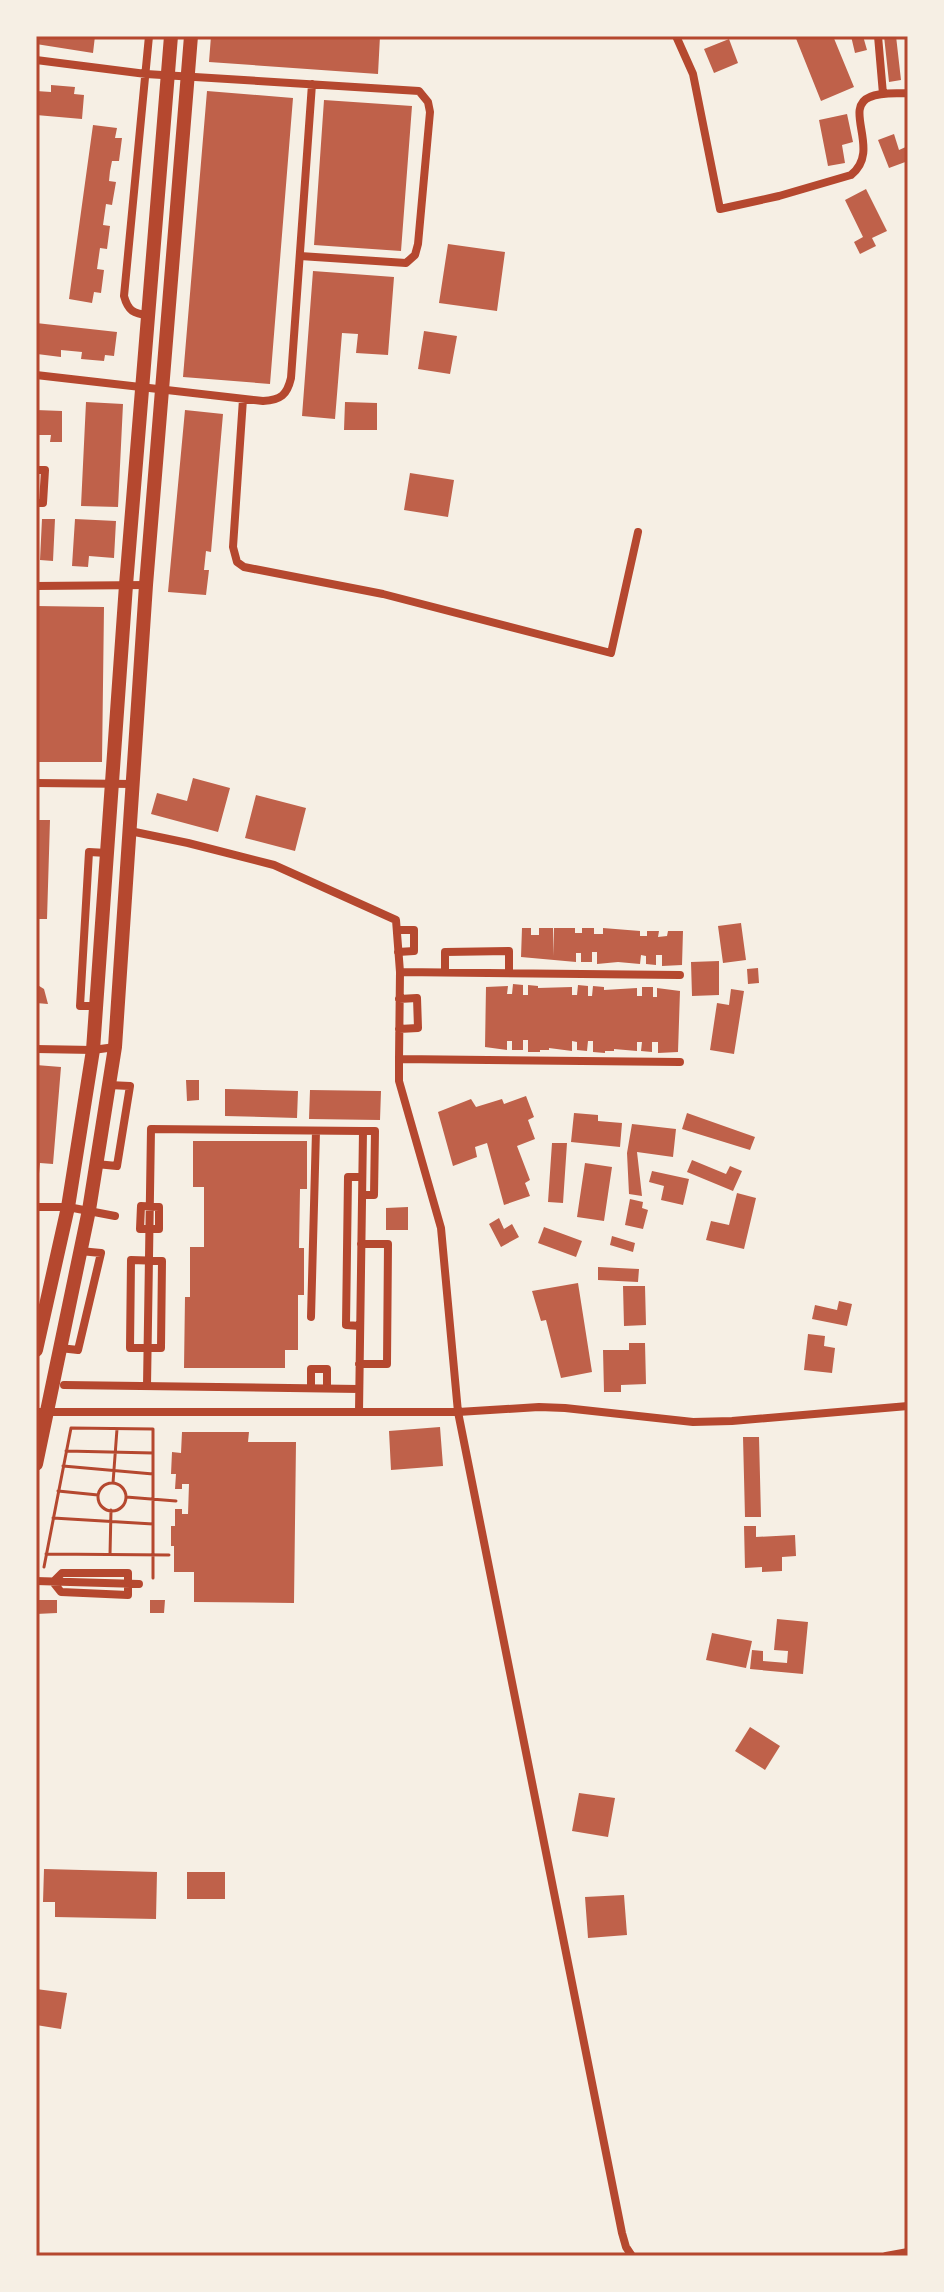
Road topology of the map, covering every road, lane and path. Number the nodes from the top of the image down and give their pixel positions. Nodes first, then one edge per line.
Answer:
1 (149, 36) edge
2 (171, 36) edge
3 (191, 36) edge
4 (676, 36) edge
5 (878, 36) edge
6 (36, 60) edge
7 (146, 74) junction
8 (167, 75) junction
9 (187, 76) junction
10 (312, 84) junction
11 (908, 93) edge
12 (883, 94) junction
13 (300, 256) junction
14 (148, 315) junction
15 (36, 375) edge
16 (142, 388) junction
17 (162, 390) junction
18 (243, 399) junction
19 (36, 470) edge
20 (36, 503) edge
21 (638, 532) dead end
22 (126, 585) junction
23 (146, 585) junction
24 (36, 586) edge
25 (36, 783) edge
26 (111, 784) junction
27 (133, 784) junction
28 (130, 831) junction
29 (397, 930) junction
30 (398, 952) junction
31 (400, 972) junction
32 (445, 972) junction
33 (509, 973) junction
34 (680, 975) dead end
35 (399, 999) junction
36 (399, 1029) junction
37 (115, 1047) junction
38 (36, 1049) edge
39 (93, 1050) junction
40 (399, 1059) junction
41 (680, 1062) dead end
42 (109, 1085) junction
43 (316, 1131) junction
44 (363, 1131) junction
45 (96, 1164) junction
46 (362, 1177) junction
47 (362, 1195) junction
48 (36, 1207) edge
49 (68, 1207) junction
50 (149, 1207) junction
51 (89, 1210) junction
52 (115, 1216) dead end
53 (149, 1229) junction
54 (361, 1244) junction
55 (149, 1261) junction
56 (311, 1317) dead end
57 (360, 1326) junction
58 (147, 1348) junction
59 (36, 1350) edge
60 (359, 1364) junction
61 (64, 1385) dead end
62 (147, 1386) junction
63 (311, 1388) junction
64 (327, 1388) junction
65 (359, 1389) junction
66 (908, 1406) edge
67 (359, 1412) junction
68 (458, 1412) junction
69 (41, 1413) edge
70 (117, 1429) junction
71 (66, 1451) junction
72 (115, 1452) junction
73 (153, 1453) junction
74 (36, 1464) edge
75 (63, 1466) junction
76 (114, 1470) junction
77 (153, 1474) junction
78 (113, 1483) junction
79 (58, 1491) junction
80 (99, 1495) junction
81 (126, 1497) junction
82 (153, 1499) junction
83 (176, 1501) dead end
84 (111, 1510) junction
85 (53, 1518) junction
86 (111, 1522) junction
87 (153, 1524) junction
88 (46, 1554) junction
89 (110, 1554) junction
90 (153, 1555) junction
91 (169, 1555) dead end
92 (110, 1573) junction
93 (39, 1581) edge
94 (53, 1582) junction
95 (127, 1584) junction
96 (139, 1584) dead end
97 (152, 1585) dead end
98 (908, 2252) edge
99 (632, 2256) edge
100 (886, 2256) edge

1 - 7 street
2 - 8 street
3 - 9 street
4 - 12 street
5 - 12 street
6 - 7 street
7 - 8 street
7 - 14 street
8 - 9 street
8 - 14 street
9 - 10 street
9 - 17 street
10 - 13 street
10 - 13 street
11 - 12 street
13 - 18 street
14 - 16 street
15 - 16 street
16 - 17 street
16 - 22 street
17 - 18 street
17 - 23 street
18 - 21 street
19 - 20 street
22 - 23 street
22 - 24 street
22 - 26 street
23 - 27 street
25 - 26 street
26 - 27 street
26 - 39 street
27 - 28 street
28 - 29 street
28 - 37 street
29 - 30 street
29 - 30 street
30 - 31 street
31 - 32 street
31 - 35 street
32 - 33 street
32 - 33 street
33 - 34 street
35 - 36 street
35 - 36 street
36 - 40 street
37 - 39 street
37 - 42 street
38 - 39 street
39 - 49 street
40 - 41 street
40 - 68 street
42 - 45 street
42 - 45 street
43 - 44 street
43 - 50 street
43 - 56 street
44 - 46 street
44 - 47 street
45 - 51 street
46 - 47 street
46 - 57 street
47 - 54 street
48 - 49 street
49 - 51 street
49 - 59 street
50 - 53 street
50 - 53 street
51 - 52 street
51 - 69 street
53 - 55 street
54 - 57 street
54 - 60 street
55 - 58 street
55 - 58 street
57 - 60 street
58 - 62 street
60 - 65 street
61 - 62 street
62 - 63 street
63 - 64 street
63 - 64 street
64 - 65 street
65 - 67 street
66 - 68 street
67 - 68 street
67 - 69 street
68 - 99 street
69 - 74 street
70 - 71 path
70 - 72 path
70 - 73 path
71 - 72 path
71 - 75 path
72 - 73 path
72 - 76 path
73 - 77 path
75 - 76 path
75 - 79 path
76 - 77 path
76 - 78 path
77 - 82 path
78 - 80 path
78 - 81 path
79 - 80 path
79 - 85 path
80 - 84 path
81 - 82 path
81 - 84 path
82 - 83 path
82 - 87 path
84 - 86 path
85 - 86 path
85 - 88 path
86 - 87 path
86 - 89 path
87 - 90 path
88 - 89 path
88 - 93 path
89 - 90 path
89 - 92 path
90 - 91 path
90 - 97 path
92 - 94 street
92 - 95 street
93 - 94 street
94 - 95 street
95 - 96 street
98 - 100 street

